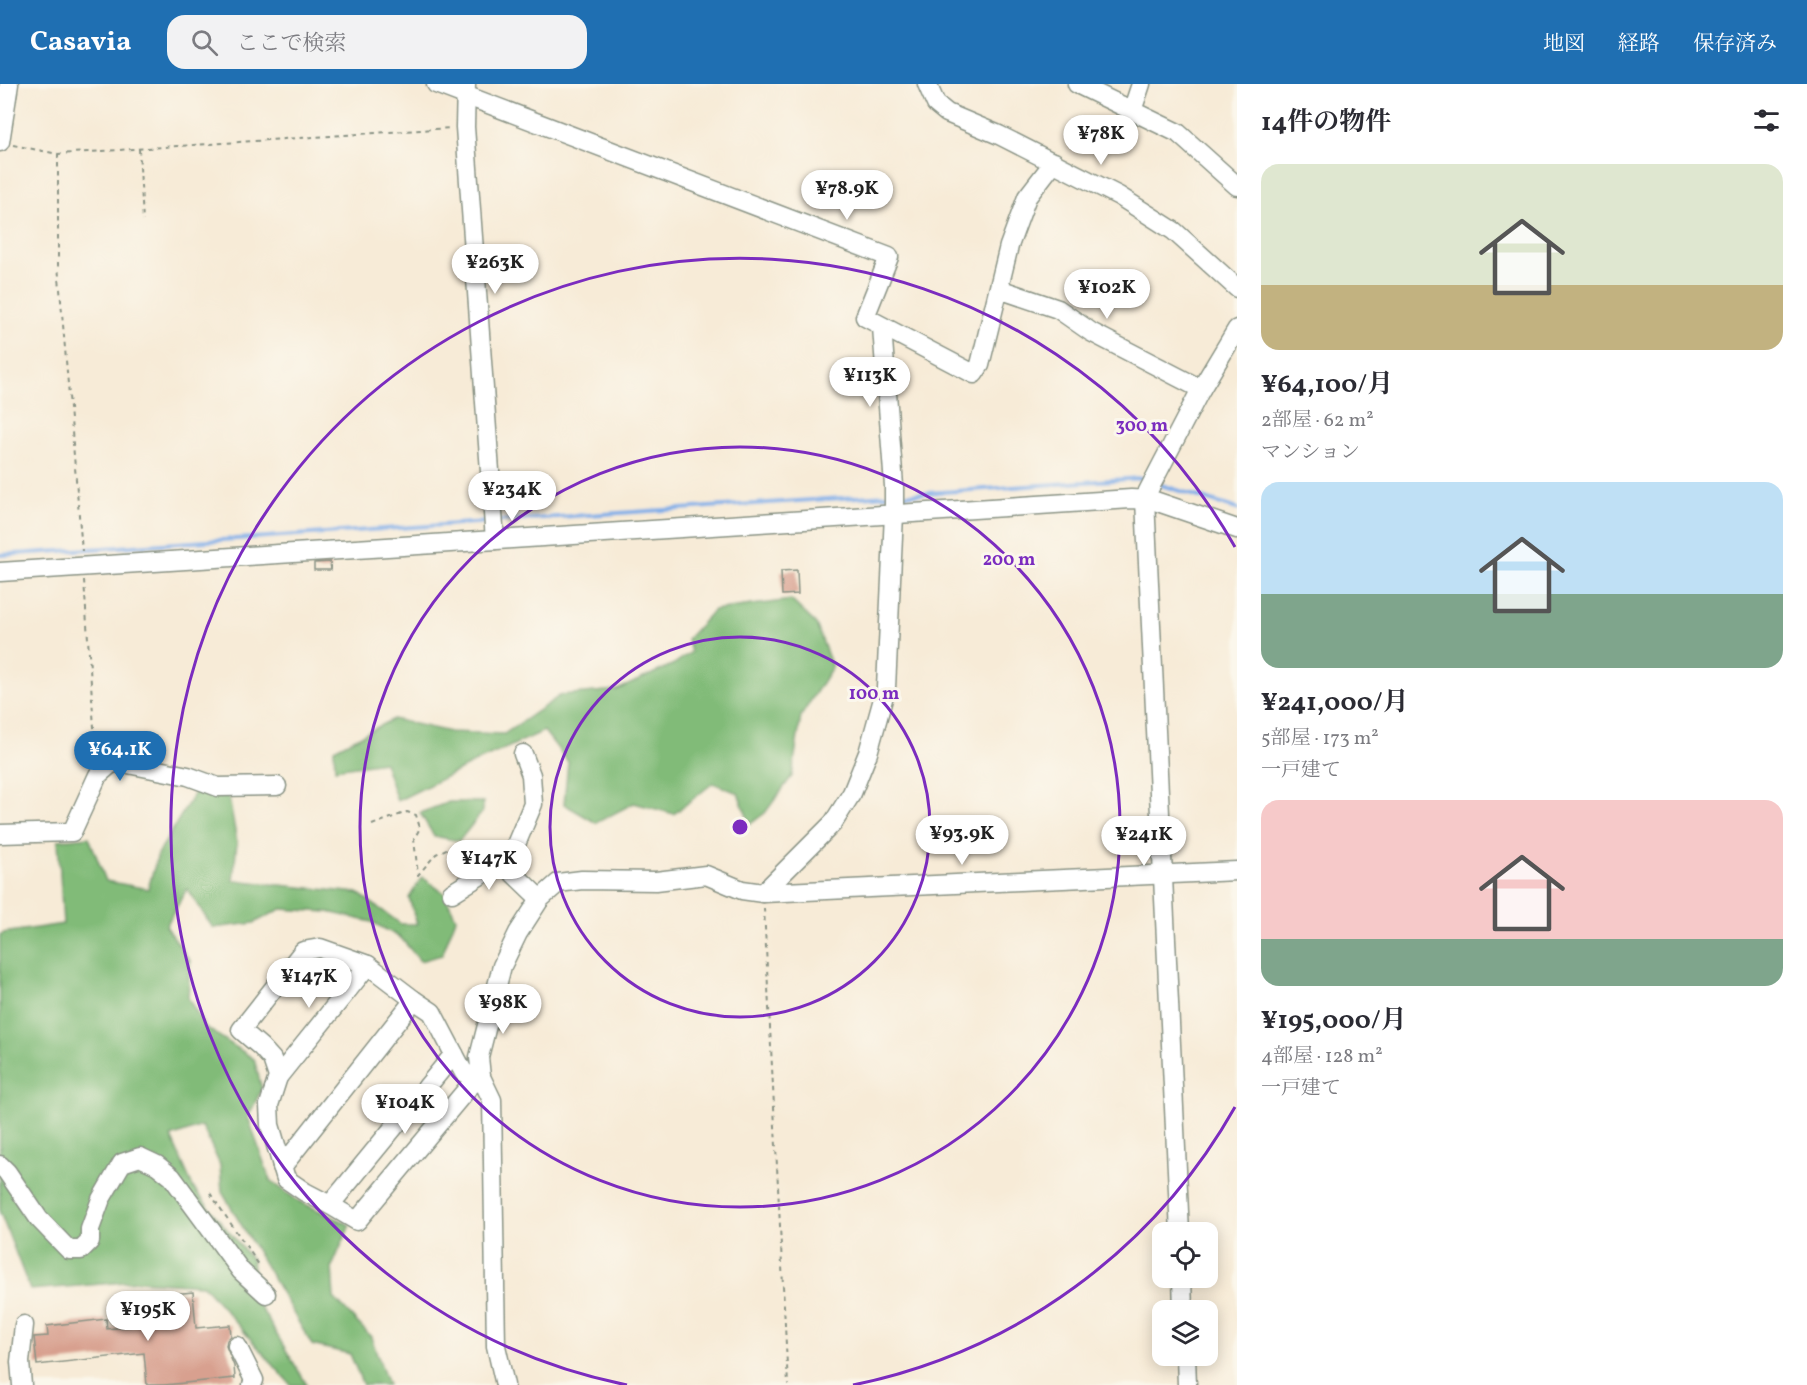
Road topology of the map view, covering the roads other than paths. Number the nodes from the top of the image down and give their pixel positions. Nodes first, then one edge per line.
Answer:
1 (9, 84) edge
2 (436, 84) edge
3 (927, 84) edge
4 (1077, 84) edge
5 (1141, 84) edge
6 (465, 90) edge
7 (1132, 111) junction
8 (0, 142) edge
9 (1054, 162) junction
10 (1237, 186) edge
11 (1237, 288) edge
12 (999, 289) junction
13 (882, 327) junction
14 (1237, 329) edge
15 (1201, 389) junction
16 (1146, 496) junction
17 (894, 514) junction
18 (1237, 529) edge
19 (495, 540) junction
20 (0, 572) edge
21 (523, 754) dead end
22 (277, 786) dead end
23 (0, 834) edge
24 (514, 862) junction
25 (1237, 871) edge
26 (1162, 875) junction
27 (452, 893) road end
28 (763, 893) junction
29 (540, 899) junction
30 (368, 965) junction
31 (414, 1000) junction
32 (454, 1054) junction
33 (278, 1077) junction
34 (481, 1077) junction
35 (0, 1165) edge
36 (282, 1167) junction
37 (330, 1204) junction
38 (1178, 1222) edge
39 (266, 1294) dead end
40 (24, 1325) dead end
41 (237, 1346) dead end
42 (1186, 1366) edge
43 (22, 1385) edge
44 (252, 1385) edge
45 (505, 1385) edge
46 (1187, 1385) edge

1 - 8 street
2 - 6 street
3 - 9 street
4 - 7 street
5 - 7 street
6 - 13 street
6 - 19 street
7 - 10 street
9 - 11 street
9 - 12 street
12 - 13 street
12 - 15 street
13 - 17 street
14 - 15 street
15 - 16 street
16 - 17 street
16 - 18 street
16 - 26 street
17 - 19 street
17 - 28 street
19 - 20 street
21 - 24 street
22 - 23 street
24 - 27 street
24 - 29 street
25 - 26 street
26 - 28 street
26 - 38 street
28 - 29 street
29 - 34 street
30 - 31 street
30 - 33 street
30 - 33 street
31 - 32 street
31 - 36 street
32 - 34 street
32 - 37 street
33 - 36 street
34 - 37 street
34 - 45 street
35 - 39 street
36 - 37 street
40 - 43 street
41 - 44 street
42 - 46 street

